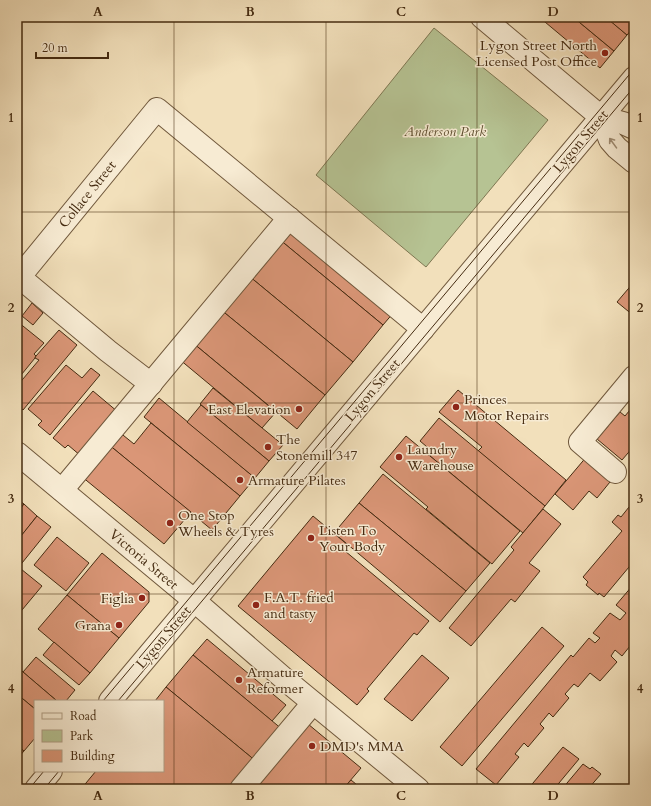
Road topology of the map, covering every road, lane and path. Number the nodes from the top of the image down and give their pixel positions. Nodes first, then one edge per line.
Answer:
1 (487, 19) edge
2 (634, 78) edge
3 (601, 117) junction
4 (634, 128) edge
5 (634, 162) edge
6 (288, 218) junction
7 (18, 277) edge
8 (423, 329) junction
9 (634, 377) edge
10 (150, 384) junction
11 (17, 453) edge
12 (615, 472) dead end
13 (62, 490) junction
14 (194, 601) junction
15 (111, 700) edge
16 (313, 703) junction
17 (50, 772) edge
18 (36, 789) edge
19 (241, 789) edge
20 (418, 789) edge

1 - 3 street
2 - 3 street, Lygon Street
3 - 4 street
5 -> 3 street
3 - 8 street, Lygon Street
6 - 7 street, Collace Street
6 - 8 street
6 - 10 street
7 - 10 street
8 - 14 street, Lygon Street
9 - 12 street
10 - 13 street
11 - 13 street, Victoria Street
13 - 14 street, Victoria Street
14 - 15 street, Lygon Street
14 - 16 street, Victoria Street
16 - 19 street
16 - 20 street, Victoria Street
17 - 18 street

